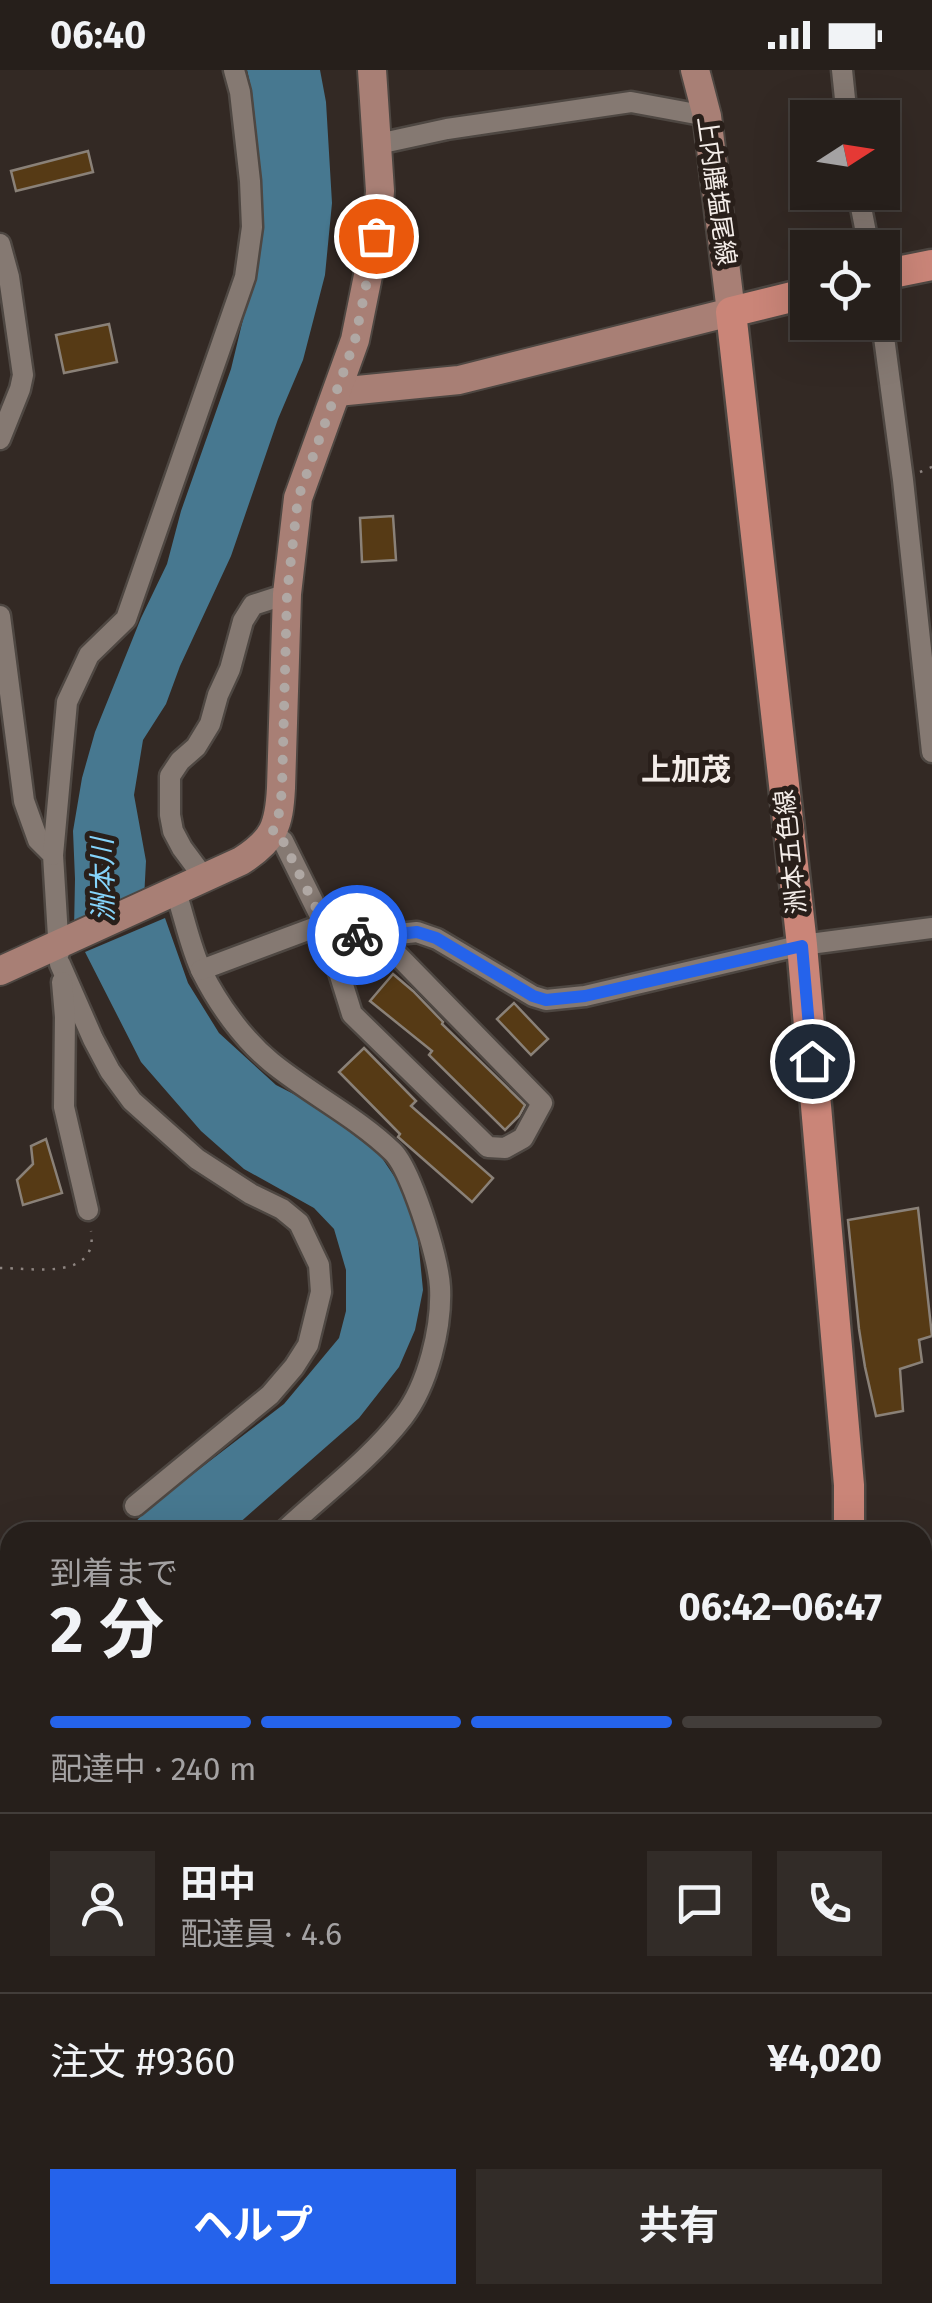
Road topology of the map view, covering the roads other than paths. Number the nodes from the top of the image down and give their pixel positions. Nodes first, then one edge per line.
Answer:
1 (234, 70) edge
2 (372, 70) edge
3 (695, 70) edge
4 (842, 70) edge
5 (845, 100) edge
6 (707, 116) junction
7 (378, 144) junction
8 (0, 244) edge
9 (932, 265) edge
10 (900, 271) edge
11 (790, 298) edge
12 (731, 312) junction
13 (884, 340) edge
14 (337, 392) junction
15 (0, 439) edge
16 (287, 594) junction
17 (0, 616) edge
18 (928, 676) edge
19 (932, 752) edge
20 (272, 834) junction
21 (53, 855) junction
22 (205, 878) junction
23 (176, 892) junction
24 (324, 924) junction
25 (932, 928) edge
26 (379, 936) junction
27 (802, 946) junction
28 (64, 949) junction
29 (201, 970) junction
30 (0, 971) edge
31 (88, 1210) road end
32 (135, 1506) dead end
33 (294, 1522) edge
34 (850, 1522) edge

1 - 21 street
2 - 7 main road
3 - 6 main road, 上内膳塩尾線
4 - 5 street
6 - 7 street
6 - 12 main road, 上内膳塩尾線
7 - 14 main road
8 - 15 street
9 - 10 main road
11 - 12 main road
12 - 14 main road
12 - 27 main road, 洲本五色線
13 - 18 street
14 - 16 main road
16 - 20 main road
16 - 22 street
17 - 21 street
18 - 19 street
20 - 22 main road
20 - 24 street
21 - 28 street
22 - 23 main road
23 - 28 main road
23 - 29 street
24 - 26 street
24 - 26 street
24 - 29 street
25 - 27 street
26 - 27 street
27 - 34 main road, 洲本五色線
28 - 30 main road
28 - 31 street
28 - 32 street
29 - 33 street

